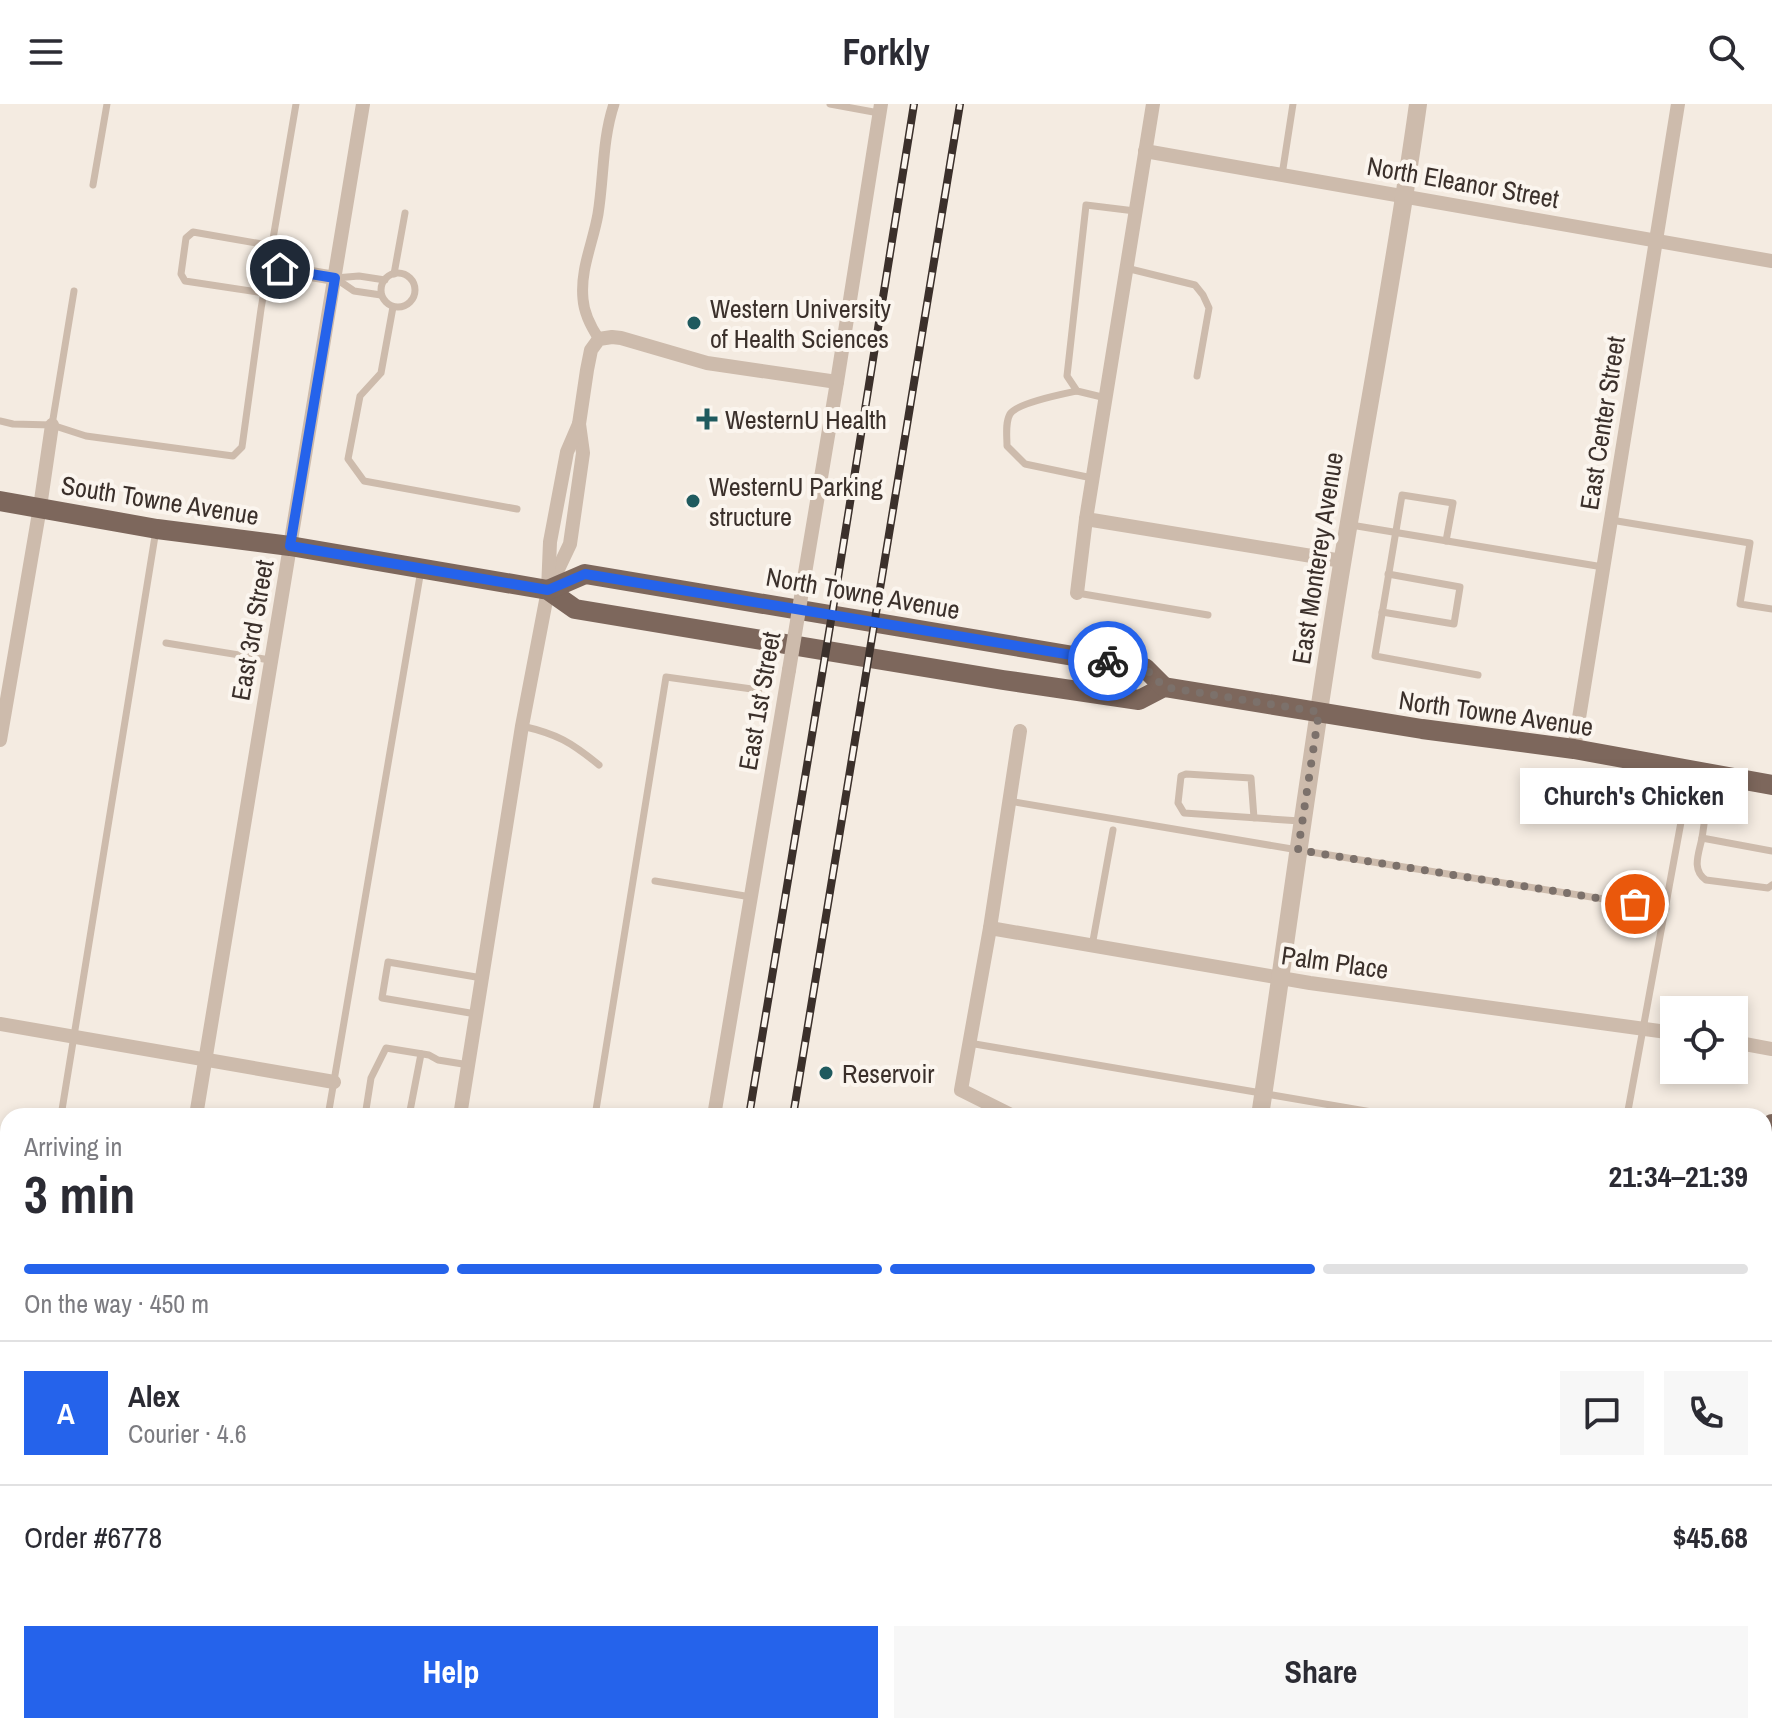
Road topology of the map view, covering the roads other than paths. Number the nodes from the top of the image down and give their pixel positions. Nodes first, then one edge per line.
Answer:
1 (107, 104) edge
2 (296, 104) edge
3 (363, 104) edge
4 (614, 104) edge
5 (830, 104) edge
6 (1153, 104) edge
7 (1293, 104) edge
8 (1418, 104) edge
9 (1678, 104) edge
10 (880, 108) edge
11 (1145, 151) junction
12 (1282, 175) junction
13 (93, 185) dead end
14 (1405, 197) junction
15 (1135, 211) junction
16 (405, 213) dead end
17 (1656, 240) junction
18 (273, 246) junction
19 (1772, 261) edge
20 (269, 267) junction
21 (1126, 268) junction
22 (394, 274) junction
23 (335, 278) junction
24 (385, 280) junction
25 (74, 291) dead end
26 (264, 293) junction
27 (381, 295) junction
28 (393, 307) junction
29 (599, 339) junction
30 (1197, 376) dead end
31 (837, 382) junction
32 (1077, 391) junction
33 (1106, 398) junction
34 (0, 421) edge
35 (52, 425) junction
36 (1093, 478) junction
37 (0, 501) edge
38 (40, 507) junction
39 (517, 509) dead end
40 (1086, 519) junction
41 (1611, 520) junction
42 (1348, 525) junction
43 (157, 529) junction
44 (1395, 532) junction
45 (1446, 541) junction
46 (290, 546) junction
47 (1342, 561) junction
48 (1603, 567) junction
49 (421, 568) junction
50 (1388, 574) junction
51 (548, 590) junction
52 (1077, 593) joint
53 (1772, 609) edge
54 (1382, 612) junction
55 (1208, 615) dead end
56 (166, 643) dead end
57 (270, 660) junction
58 (1478, 675) dead end
59 (1164, 687) junction
60 (759, 690) dead end
61 (1319, 712) junction
62 (522, 726) junction
63 (1020, 731) dead end
64 (0, 740) edge
65 (1574, 749) junction
66 (599, 765) dead end
67 (1701, 773) junction
68 (1772, 785) edge
69 (1009, 801) junction
70 (1254, 818) junction
71 (1302, 821) junction
72 (1113, 830) dead end
73 (1702, 838) junction
74 (1298, 850) junction
75 (1772, 851) edge
76 (655, 881) dead end
77 (1772, 885) edge
78 (751, 897) junction
79 (1666, 909) junction
80 (990, 928) junction
81 (1092, 946) junction
82 (482, 978) junction
83 (1281, 978) junction
84 (476, 1014) junction
85 (0, 1024) edge
86 (1645, 1028) junction
87 (1660, 1031) edge
88 (74, 1037) junction
89 (969, 1043) junction
90 (1748, 1045) edge
91 (1772, 1049) edge
92 (421, 1054) junction
93 (206, 1060) junction
94 (469, 1065) junction
95 (334, 1082) junction
96 (1263, 1095) junction
97 (62, 1108) edge
98 (197, 1108) edge
99 (329, 1108) edge
100 (366, 1108) edge
101 (411, 1108) edge
102 (461, 1108) edge
103 (596, 1108) edge
104 (715, 1108) edge
105 (997, 1108) edge
106 (1261, 1108) edge
107 (1345, 1108) edge
108 (1629, 1108) edge

1 - 13 lane
2 - 18 lane
3 - 23 street, East 3rd Street
4 - 29 street
5 - 10 lane
6 - 11 street
7 - 12 lane
8 - 14 street, East Monterey Avenue
9 - 17 street, East Center Street
10 - 31 street, East 1st Street
11 - 12 street, North Eleanor Street
11 - 15 street
12 - 14 street, North Eleanor Street
14 - 17 street, North Eleanor Street
14 - 42 street, East Monterey Avenue
15 - 21 street
15 - 32 lane
16 - 22 lane
17 - 19 street, North Eleanor Street
17 - 41 street, East Center Street
18 - 20 lane
18 - 26 lane
20 - 23 street
20 - 26 lane
21 - 30 lane
21 - 33 street
22 - 24 lane
22 - 28 lane
23 - 24 lane
23 - 27 lane
23 - 46 street, East 3rd Street
24 - 27 lane
25 - 35 lane
26 - 35 lane
27 - 28 lane
28 - 39 lane
29 - 31 street
29 - 51 street
31 - 78 street, East 1st Street, bridge
32 - 33 lane
32 - 36 lane
33 - 36 street
34 - 35 lane
35 - 38 street
36 - 40 street
37 - 38 main road, South Towne Avenue
38 - 43 main road, South Towne Avenue
38 - 64 street
40 - 47 street
40 - 52 street
41 - 48 street, East Center Street
41 - 53 lane
42 - 44 lane
42 - 47 street, East Monterey Avenue
43 - 46 main road, South Towne Avenue
43 - 88 lane
44 - 45 lane
44 - 45 lane
44 - 50 lane
45 - 48 lane
46 - 49 main road, South Towne Avenue
46 - 57 street, East 3rd Street
47 - 61 street, East Monterey Avenue
48 - 65 street, East Center Street
49 - 51 main road, South Towne Avenue
49 - 95 lane
50 - 54 lane
50 - 54 lane
51 - 59 main road, North Towne Avenue
51 - 59 main road, North Towne Avenue
51 - 62 street
52 - 55 lane
54 - 58 lane
56 - 57 lane
57 - 93 street, East 3rd Street
59 - 61 main road, North Towne Avenue
60 - 103 lane
61 - 65 main road, North Towne Avenue
61 - 71 street, East Monterey Avenue
62 - 66 lane
62 - 82 street
63 - 69 street
65 - 67 main road, North Towne Avenue
67 - 68 main road, North Towne Avenue
67 - 73 lane
67 - 79 lane
69 - 74 lane
69 - 80 street
70 - 70 lane
70 - 71 lane
71 - 74 street, East Monterey Avenue
72 - 81 lane
73 - 75 lane
73 - 77 lane
74 - 79 lane
74 - 83 street, East Monterey Avenue
76 - 78 lane
78 - 104 street, East 1st Street
79 - 86 lane
80 - 81 street, Palm Place
80 - 89 street
81 - 83 street, Palm Place
82 - 84 street
82 - 84 lane
83 - 86 street, Palm Place
83 - 96 street, East Monterey Avenue
84 - 94 street
85 - 88 street
86 - 87 street, Palm Place
86 - 108 lane
88 - 93 street
88 - 97 lane
89 - 96 lane
89 - 105 street
90 - 91 street
92 - 94 lane
92 - 100 lane
92 - 101 lane
93 - 95 street
93 - 98 street, East 3rd Street
94 - 102 street
95 - 99 lane
96 - 106 street, East Monterey Avenue
96 - 107 lane

